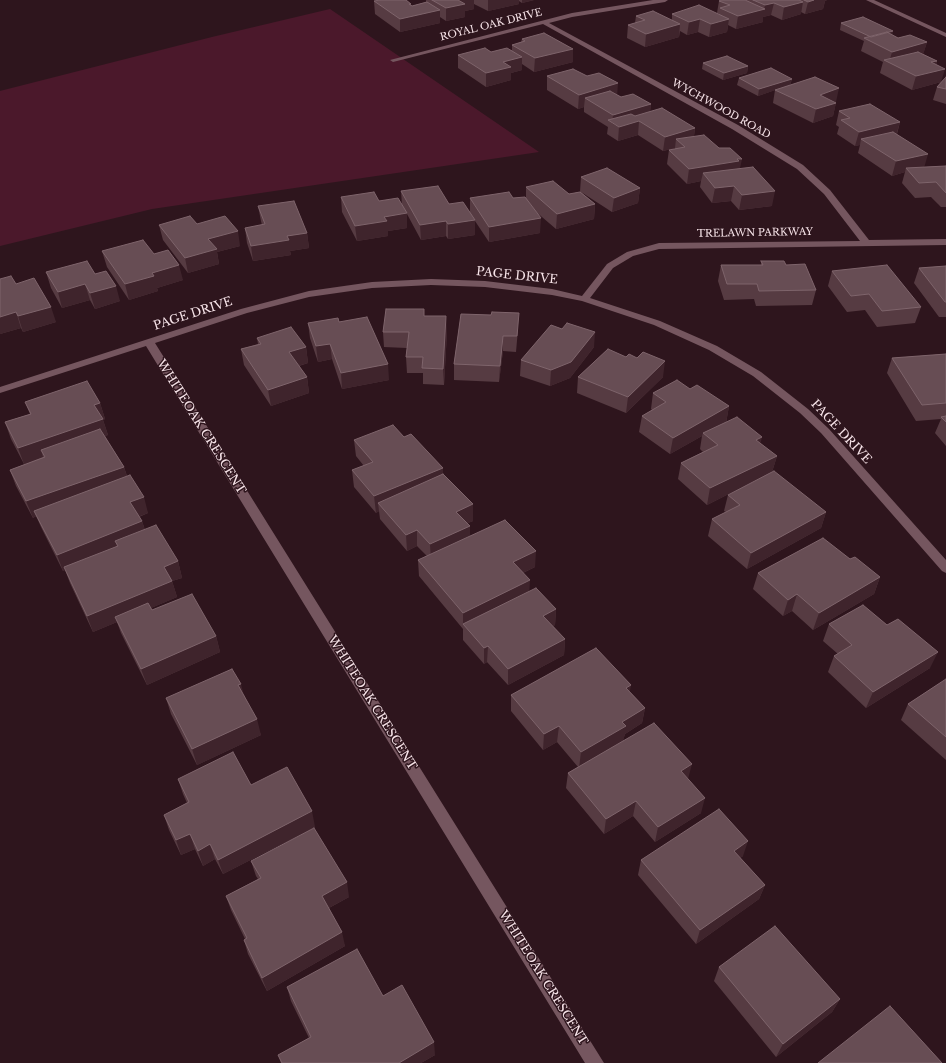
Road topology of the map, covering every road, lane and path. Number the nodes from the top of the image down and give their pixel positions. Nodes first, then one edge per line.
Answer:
1 (665, 0) edge
2 (869, 0) edge
3 (543, 22) junction
4 (946, 34) edge
5 (393, 60) dead end
6 (866, 242) junction
7 (946, 242) edge
8 (584, 299) junction
9 (149, 342) junction
10 (0, 390) edge
11 (946, 568) edge
12 (595, 1063) edge

1 - 3 street, ROYAL OAK DRIVE
2 - 4 street
3 - 5 street, ROYAL OAK DRIVE
3 - 6 street, WYCHWOOD ROAD
6 - 7 street, TRELAWN PARKWAY
6 - 8 street, TRELAWN PARKWAY
8 - 9 street, PAGE DRIVE
8 - 11 street, PAGE DRIVE
9 - 10 street, PAGE DRIVE
9 - 12 street, WHITEOAK CRESCENT

